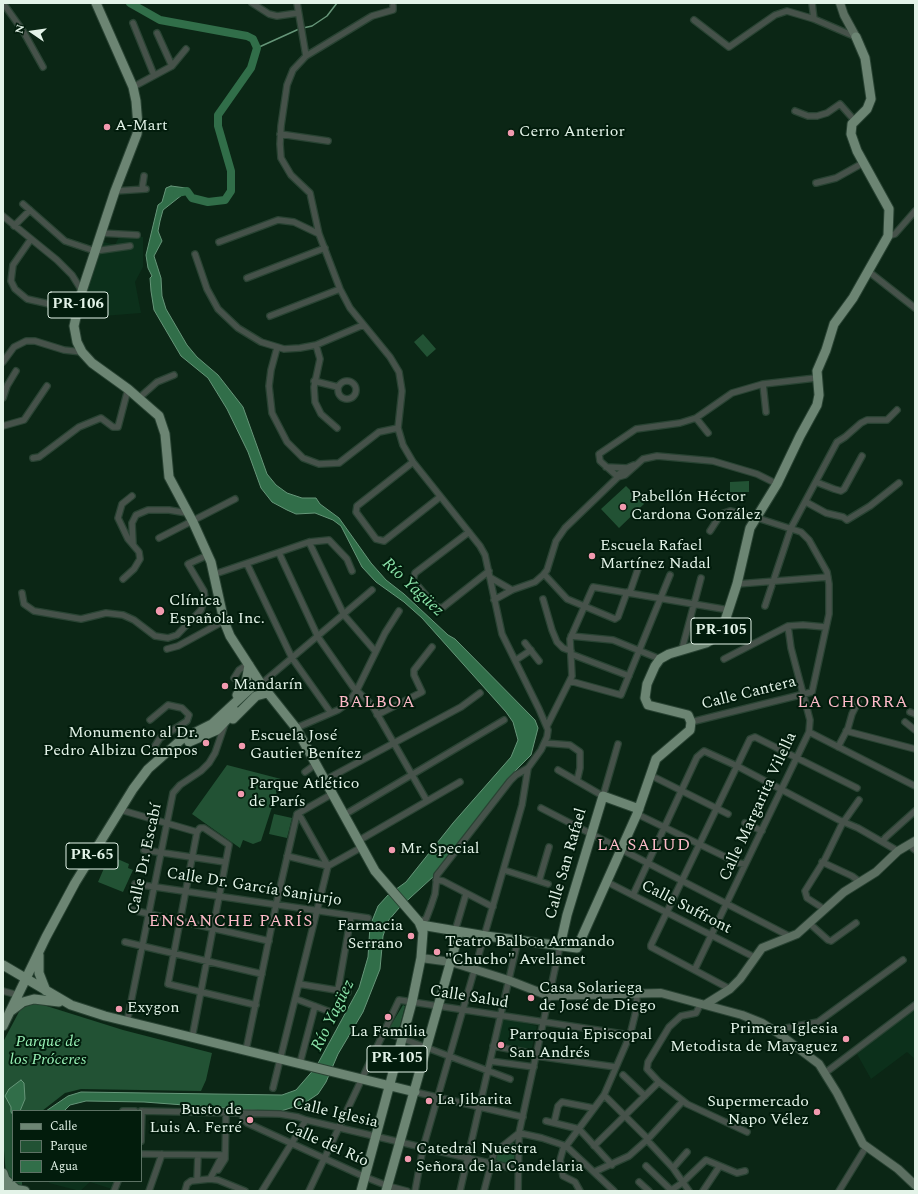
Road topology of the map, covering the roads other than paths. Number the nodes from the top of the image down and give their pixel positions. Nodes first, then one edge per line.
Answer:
1 (3, 3) edge
2 (252, 3) edge
3 (297, 3) edge
4 (812, 3) edge
5 (840, 3) edge
6 (95, 4) edge
7 (392, 6) dead end
8 (298, 13) junction
9 (814, 19) junction
10 (694, 20) dead end
11 (133, 23) dead end
12 (158, 32) dead end
13 (856, 37) junction
14 (186, 49) dead end
15 (306, 56) junction
16 (172, 66) junction
17 (43, 68) dead end
18 (154, 75) junction
19 (133, 88) junction
20 (795, 110) dead end
21 (855, 120) junction
22 (280, 134) junction
23 (328, 141) dead end
24 (863, 163) junction
25 (144, 176) dead end
26 (816, 183) dead end
27 (115, 191) junction
28 (23, 204) dead end
29 (30, 210) junction
30 (915, 211) edge
31 (3, 216) edge
32 (14, 226) junction
33 (100, 233) junction
34 (319, 234) junction
35 (137, 235) dead end
36 (888, 236) junction
37 (31, 239) junction
38 (219, 242) dead end
39 (130, 246) dead end
40 (325, 248) junction
41 (95, 250) junction
42 (195, 254) dead end
43 (868, 271) junction
44 (247, 278) dead end
45 (340, 288) junction
46 (82, 291) junction
47 (915, 308) edge
48 (76, 310) junction
49 (270, 316) dead end
50 (363, 325) junction
51 (316, 345) junction
52 (277, 348) junction
53 (82, 352) junction
54 (3, 362) edge
55 (16, 371) dead end
56 (174, 376) dead end
57 (816, 378) junction
58 (314, 381) junction
59 (763, 384) junction
60 (47, 386) dead end
61 (338, 387) dead end
62 (128, 389) junction
63 (3, 398) edge
64 (139, 398) junction
65 (897, 410) dead end
66 (766, 412) dead end
67 (696, 418) junction
68 (3, 426) edge
69 (337, 428) dead end
70 (398, 428) junction
71 (708, 433) dead end
72 (862, 456) dead end
73 (33, 458) dead end
74 (413, 462) junction
75 (634, 465) junction
76 (605, 467) junction
77 (627, 468) junction
78 (618, 477) junction
79 (816, 482) junction
80 (899, 483) dead end
81 (777, 484) junction
82 (132, 496) dead end
83 (440, 497) junction
84 (235, 499) dead end
85 (806, 502) junction
86 (187, 512) junction
87 (755, 518) junction
88 (193, 522) junction
89 (791, 528) junction
90 (710, 531) dead end
91 (469, 532) junction
92 (159, 538) dead end
93 (309, 542) junction
94 (133, 544) junction
95 (279, 553) junction
96 (208, 555) junction
97 (640, 563) dead end
98 (247, 564) junction
99 (352, 571) dead end
100 (489, 571) junction
101 (214, 574) junction
102 (544, 574) junction
103 (670, 575) dead end
104 (123, 578) dead end
105 (491, 578) junction
106 (701, 578) dead end
107 (828, 578) junction
108 (772, 581) junction
109 (736, 584) junction
110 (372, 590) dead end
111 (512, 590) junction
112 (628, 592) junction
113 (22, 594) dead end
114 (661, 598) junction
115 (543, 599) dead end
116 (494, 600) junction
117 (695, 604) junction
118 (765, 606) dead end
119 (583, 607) junction
120 (729, 610) junction
121 (399, 611) dead end
122 (344, 615) junction
123 (224, 621) junction
124 (788, 626) junction
125 (825, 627) junction
126 (571, 636) junction
127 (318, 637) junction
128 (525, 643) dead end
129 (432, 647) dead end
130 (167, 649) dead end
131 (682, 649) junction
132 (375, 650) junction
133 (531, 650) junction
134 (639, 650) junction
135 (571, 653) junction
136 (292, 658) junction
137 (660, 659) junction
138 (724, 659) dead end
139 (516, 660) junction
140 (539, 661) dead end
141 (248, 664) junction
142 (236, 668) dead end
143 (629, 676) junction
144 (234, 678) dead end
145 (570, 681) junction
146 (259, 687) junction
147 (357, 690) junction
148 (267, 693) junction
149 (480, 693) dead end
150 (803, 694) junction
151 (858, 702) dead end
152 (331, 713) junction
153 (378, 715) junction
154 (226, 716) junction
155 (150, 720) dead end
156 (504, 720) dead end
157 (691, 722) junction
158 (905, 722) dead end
159 (547, 726) junction
160 (296, 728) junction
161 (915, 730) edge
162 (846, 731) junction
163 (809, 732) junction
164 (393, 743) junction
165 (545, 743) junction
166 (618, 744) dead end
167 (838, 747) junction
168 (915, 749) edge
169 (158, 758) junction
170 (796, 758) junction
171 (316, 764) junction
172 (736, 766) junction
173 (528, 768) junction
174 (558, 770) dead end
175 (305, 772) dead end
176 (412, 774) junction
177 (656, 778) dead end
178 (325, 780) junction
179 (577, 781) junction
180 (460, 782) dead end
181 (915, 786) edge
182 (781, 788) junction
183 (857, 788) dead end
184 (681, 790) junction
185 (332, 794) junction
186 (603, 796) junction
187 (427, 800) junction
188 (859, 800) dead end
189 (541, 808) dead end
190 (717, 808) junction
191 (121, 810) junction
192 (915, 811) edge
193 (638, 812) junction
194 (298, 814) junction
195 (728, 814) dead end
196 (344, 815) junction
197 (844, 821) junction
198 (166, 823) junction
199 (745, 823) dead end
200 (664, 826) junction
201 (762, 830) junction
202 (197, 832) junction
203 (591, 834) junction
204 (883, 841) junction
205 (360, 844) junction
206 (699, 844) junction
207 (913, 845) edge
208 (549, 847) dead end
209 (621, 849) junction
210 (144, 850) dead end
211 (898, 851) junction
212 (160, 852) junction
213 (287, 856) junction
214 (193, 858) junction
215 (225, 862) junction
216 (822, 862) junction
217 (648, 863) junction
218 (745, 864) junction
219 (328, 866) junction
220 (504, 870) junction
221 (436, 880) junction
222 (539, 881) junction
223 (682, 881) junction
224 (607, 882) junction
225 (860, 882) junction
226 (135, 884) dead end
227 (548, 884) dead end
228 (154, 886) junction
229 (187, 892) junction
230 (466, 894) junction
231 (633, 895) junction
232 (219, 896) junction
233 (727, 904) junction
234 (276, 905) junction
235 (493, 907) junction
236 (824, 909) junction
237 (132, 910) dead end
238 (317, 910) junction
239 (667, 912) junction
240 (148, 914) junction
241 (351, 916) junction
242 (368, 918) dead end
243 (181, 922) junction
244 (809, 923) junction
245 (420, 924) junction
246 (856, 924) dead end
247 (213, 929) junction
248 (457, 932) junction
249 (486, 936) junction
250 (711, 936) junction
251 (792, 937) junction
252 (518, 940) junction
253 (269, 941) junction
254 (125, 942) dead end
255 (142, 946) junction
256 (560, 946) junction
257 (40, 949) junction
258 (174, 954) junction
259 (754, 957) junction
260 (421, 958) junction
261 (903, 960) dead end
262 (207, 961) junction
263 (451, 962) junction
264 (3, 965) edge
265 (475, 969) junction
266 (696, 969) junction
267 (262, 974) junction
268 (25, 980) junction
269 (508, 980) junction
270 (299, 984) junction
271 (730, 989) junction
272 (338, 990) junction
273 (3, 991) edge
274 (47, 992) junction
275 (201, 992) junction
276 (348, 992) dead end
277 (636, 994) junction
278 (18, 995) junction
279 (549, 996) junction
280 (296, 999) junction
281 (412, 1002) junction
282 (703, 1004) junction
283 (915, 1004) edge
284 (71, 1005) junction
285 (256, 1005) junction
286 (315, 1006) junction
287 (438, 1006) junction
288 (464, 1010) junction
289 (10, 1011) junction
290 (336, 1014) dead end
291 (500, 1016) junction
292 (127, 1022) junction
293 (543, 1022) junction
294 (3, 1026) edge
295 (385, 1032) junction
296 (778, 1033) junction
297 (630, 1035) junction
298 (192, 1038) junction
299 (402, 1040) junction
300 (493, 1046) junction
301 (427, 1048) junction
302 (246, 1050) junction
303 (536, 1055) junction
304 (450, 1057) junction
305 (280, 1058) junction
306 (490, 1062) junction
307 (300, 1063) junction
308 (534, 1066) junction
309 (616, 1067) junction
310 (488, 1071) junction
311 (825, 1073) junction
312 (623, 1075) dead end
313 (363, 1079) junction
314 (510, 1079) dead end
315 (659, 1082) junction
316 (390, 1086) junction
317 (273, 1088) dead end
318 (415, 1092) junction
319 (604, 1095) junction
320 (645, 1096) junction
321 (439, 1097) junction
322 (683, 1101) junction
323 (479, 1107) junction
324 (593, 1108) junction
325 (142, 1111) edge
326 (242, 1113) junction
327 (226, 1114) junction
328 (626, 1116) junction
329 (523, 1117) junction
330 (306, 1120) junction
331 (546, 1121) dead end
332 (554, 1123) junction
333 (339, 1128) junction
334 (579, 1129) junction
335 (747, 1132) dead end
336 (519, 1133) junction
337 (375, 1137) junction
338 (647, 1140) junction
339 (401, 1143) junction
340 (292, 1144) junction
341 (565, 1146) junction
342 (594, 1146) junction
343 (866, 1147) junction
344 (423, 1148) junction
345 (687, 1152) dead end
346 (142, 1154) edge
347 (162, 1154) junction
348 (198, 1155) junction
349 (223, 1156) junction
350 (467, 1158) junction
351 (324, 1159) junction
352 (491, 1164) junction
353 (612, 1165) junction
354 (646, 1166) dead end
355 (719, 1166) junction
356 (673, 1168) junction
357 (519, 1170) junction
358 (745, 1171) dead end
359 (594, 1172) junction
360 (3, 1173) edge
361 (365, 1177) junction
362 (210, 1179) junction
363 (197, 1180) junction
364 (639, 1182) dead end
365 (682, 1183) junction
366 (915, 1185) edge
367 (3, 1187) edge
368 (607, 1188) edge
369 (387, 1189) edge
370 (21, 1190) edge
371 (149, 1191) edge
372 (185, 1191) edge
373 (245, 1191) edge
374 (262, 1191) edge
375 (309, 1191) edge
376 (361, 1191) edge
377 (407, 1191) edge
378 (415, 1191) edge
379 (460, 1191) edge
380 (484, 1191) edge
381 (518, 1191) edge
382 (580, 1191) edge
383 (614, 1191) edge
384 (649, 1191) edge
385 (670, 1191) edge
386 (688, 1191) edge
387 (703, 1191) edge
388 (839, 1191) edge

1 - 17 street
2 - 8 street
3 - 8 street
4 - 9 street
5 - 13 street
6 - 19 main road, PR-106
7 - 15 street
8 - 15 street
9 - 10 street
9 - 13 street
11 - 18 street
12 - 16 street
13 - 21 main road
14 - 16 street
15 - 22 street
16 - 18 street
18 - 19 street
19 - 27 main road, PR-106
20 - 21 street
21 - 24 main road, PR-105
22 - 23 street
22 - 34 street
24 - 26 street
24 - 36 main road, PR-105
25 - 27 street
27 - 33 main road, PR-106
28 - 29 street
29 - 32 street
29 - 41 street
30 - 36 street
31 - 32 street
32 - 37 street
33 - 35 street
33 - 41 main road, PR-106
34 - 38 street
34 - 40 street
36 - 43 main road, PR-105
37 - 46 street
37 - 48 street
39 - 41 street
40 - 44 street
40 - 45 street
41 - 46 main road, PR-106
42 - 52 street
43 - 47 street
43 - 57 main road, PR-105
45 - 49 street
45 - 50 street
46 - 48 main road, PR-106
48 - 53 main road, PR-106
50 - 51 street
50 - 70 street
51 - 52 street
51 - 58 street
52 - 70 street
53 - 54 street
53 - 62 main road, PR-106
55 - 63 street
56 - 64 street
57 - 59 street
57 - 81 main road, PR-105
58 - 61 street
58 - 69 street
59 - 66 street
59 - 67 street
60 - 68 street
62 - 64 main road, PR-106
62 - 73 street
64 - 86 main road, PR-106
65 - 79 street
67 - 71 street
67 - 76 street
70 - 74 street
72 - 79 street
74 - 83 street
74 - 83 street
75 - 77 street
75 - 78 street
75 - 81 street
76 - 77 street
76 - 78 street
77 - 78 street
78 - 102 street
79 - 85 street
80 - 85 street
81 - 87 main road, PR-105
82 - 94 street
83 - 91 street
84 - 88 street
85 - 89 street
86 - 88 main road, PR-106
86 - 94 street
87 - 89 street
87 - 90 street
87 - 109 main road, PR-105
88 - 92 street
88 - 96 main road, PR-106
89 - 107 street
89 - 108 street
91 - 100 street
91 - 100 street
93 - 95 street
93 - 99 street
93 - 122 street
94 - 104 street
95 - 98 street
95 - 127 street
96 - 101 main road, PR-106
96 - 113 street
97 - 112 street
98 - 101 street
98 - 136 street
100 - 105 street
101 - 123 main road, PR-106
102 - 111 street
102 - 119 street
103 - 114 street
105 - 111 street
105 - 116 street
106 - 117 street
107 - 108 street
107 - 125 street
108 - 109 street
108 - 118 street
109 - 120 main road, PR-105
110 - 122 street
111 - 116 street
112 - 114 street
112 - 119 street
112 - 119 street
114 - 117 street
114 - 134 street
115 - 135 street
116 - 139 street
117 - 120 street
117 - 131 street
119 - 126 street
120 - 131 main road, PR-105
121 - 132 street
122 - 127 street
122 - 132 street
123 - 130 street
123 - 141 main road, PR-106
124 - 125 street
124 - 138 street
124 - 150 street, Calle Margarita Vilella
125 - 150 street, Calle Cantera
126 - 134 street
126 - 135 street
127 - 136 street
127 - 147 street
128 - 133 street
129 - 153 street
131 - 137 main road, PR-105
132 - 147 street
133 - 139 street
133 - 140 street
134 - 137 street
134 - 143 street
135 - 143 street
135 - 145 street
136 - 146 street
136 - 152 street
137 - 157 main road
139 - 159 street
141 - 142 street
141 - 144 street
141 - 146 main road, PR-106
141 - 154 main road
143 - 145 street
145 - 159 street
146 - 148 main road, PR-106
146 - 154 main road, PR-65
147 - 152 street
147 - 153 street
148 - 154 main road
148 - 160 main road, PR-106
149 - 164 street
150 - 157 street, Calle Cantera
150 - 163 street, Calle Margarita Vilella
151 - 162 street
152 - 160 street
153 - 164 street
154 - 169 main road, PR-65
154 - 198 street, Calle Dr. Escabí
155 - 169 street
156 - 176 street
157 - 193 main road
158 - 161 street
159 - 165 street
160 - 171 main road, PR-106
162 - 167 street
162 - 168 street
163 - 167 street
163 - 170 street, Calle Margarita Vilella
164 - 176 street
164 - 178 street
165 - 173 street
165 - 179 street
166 - 186 street, Calle San Rafael
167 - 181 street
169 - 191 main road, PR-65
170 - 172 street
170 - 182 street, Calle Margarita Vilella
170 - 183 street
171 - 175 street
171 - 178 main road, PR-106
172 - 182 street
172 - 184 street
172 - 190 street
173 - 220 street
173 - 221 street
174 - 179 street
176 - 187 street
176 - 196 street
177 - 184 street
178 - 185 main road, PR-106
179 - 186 street
180 - 187 street
182 - 197 street
182 - 201 street, Calle Margarita Vilella
184 - 190 street
184 - 200 street
185 - 194 street
185 - 196 main road, PR-106
186 - 193 main road
186 - 203 main road, Calle San Rafael
187 - 205 street
188 - 197 street
189 - 203 street
190 - 195 street
190 - 206 street
191 - 198 street
191 - 257 main road, PR-65
192 - 204 street
193 - 200 street
193 - 209 main road
194 - 213 street
194 - 219 street
196 - 205 main road, PR-106
197 - 204 street
197 - 216 street
198 - 202 street
198 - 212 street, Calle Dr. Escabí
199 - 201 street
200 - 206 street
200 - 217 street
201 - 218 street, Calle Margarita Vilella
202 - 214 street
202 - 215 street
203 - 209 street
203 - 256 main road, Calle San Rafael
204 - 211 street
205 - 219 street
205 - 245 main road, PR-106
206 - 218 street
206 - 223 street
207 - 211 street
208 - 222 street
209 - 217 street
209 - 224 main road
210 - 212 street
211 - 225 street
212 - 214 street
212 - 228 street, Calle Dr. Escabí
213 - 219 street
213 - 234 street
214 - 215 street
214 - 229 street
215 - 232 street
216 - 225 street
216 - 236 street
217 - 223 street
217 - 231 street
218 - 233 street, Calle Margarita Vilella
219 - 238 street
220 - 222 street
220 - 235 street
221 - 230 street
221 - 245 street
222 - 227 street
223 - 233 street
223 - 239 street
224 - 231 street, Calle Suffront
224 - 256 main road
225 - 236 street
226 - 228 street, Calle Dr. García Sanjurjo
228 - 229 street, Calle Dr. García Sanjurjo
228 - 240 street, Calle Dr. Escabí
229 - 232 street, Calle Dr. García Sanjurjo
229 - 243 street
230 - 235 street
230 - 248 street
231 - 239 street, Calle Suffront
232 - 234 street, Calle Dr. García Sanjurjo
232 - 247 street
233 - 250 street, Calle Margarita Vilella
233 - 251 street
234 - 238 street, Calle Dr. García Sanjurjo
234 - 253 street
235 - 249 street
236 - 244 street
237 - 240 street
238 - 241 street, Calle Dr. García Sanjurjo
238 - 270 street
239 - 250 street, Calle Suffront
239 - 266 street
240 - 243 street
240 - 255 street, Calle Dr. Escabí
241 - 242 street, Calle Dr. García Sanjurjo
241 - 272 street
243 - 247 street
243 - 258 street
244 - 246 street
244 - 251 street
245 - 248 main road
245 - 260 main road, PR-105
247 - 253 street
247 - 262 street
248 - 249 main road
248 - 263 main road, PR-105
249 - 252 main road
249 - 265 street
250 - 259 street, Calle Suffront
250 - 266 street, Calle Margarita Vilella
251 - 259 street
252 - 256 main road
252 - 269 street
253 - 267 street
254 - 255 street
255 - 258 street
255 - 292 street, Calle Dr. Escabí
256 - 279 street, Calle San Rafael
257 - 268 main road, PR-65
257 - 274 main road
258 - 262 street
258 - 275 street
259 - 271 street
260 - 263 street
260 - 281 main road, PR-105
261 - 296 street
262 - 267 street
262 - 275 street
263 - 265 street
263 - 287 main road, PR-105
264 - 268 main road
265 - 269 street
265 - 288 street
266 - 271 street
267 - 285 street
268 - 274 main road
268 - 278 main road, PR-65
269 - 279 street
269 - 291 street
270 - 272 street
270 - 280 street
271 - 282 street
272 - 276 street
273 - 278 street
274 - 284 main road
275 - 285 street
275 - 298 street
277 - 279 street
277 - 282 street
277 - 297 street
278 - 289 main road, PR-65
279 - 293 street, Calle San Rafael
280 - 286 street
280 - 305 street
281 - 287 street, Calle Salud
281 - 295 street, Calle Salud
281 - 299 main road, PR-105
282 - 296 street
282 - 315 street
283 - 311 street
284 - 289 main road
284 - 292 main road
285 - 302 street
286 - 290 street
286 - 307 street
287 - 288 street, Calle Salud
287 - 301 main road, PR-105
288 - 291 street, Calle Salud
288 - 304 street
289 - 294 main road, PR-65
291 - 293 street, Calle Salud
291 - 300 street
292 - 298 main road
293 - 297 street, Calle Salud
293 - 303 street, Calle San Rafael
295 - 299 street
295 - 313 street
296 - 311 street
297 - 309 street
298 - 302 main road
299 - 301 street
299 - 316 main road, PR-105
300 - 303 street
300 - 306 street
301 - 304 street
301 - 318 main road, PR-105
302 - 305 main road
303 - 308 street, Calle San Rafael
303 - 309 street
304 - 310 street
304 - 321 street
305 - 307 main road
305 - 317 street
306 - 308 street
306 - 310 street
307 - 313 main road
308 - 329 street, Calle San Rafael
309 - 319 street
310 - 314 street
310 - 323 street
311 - 343 street
312 - 320 street
313 - 316 main road
313 - 333 street
315 - 320 street
315 - 322 street
316 - 318 main road
316 - 337 main road, PR-105
318 - 321 street
318 - 339 main road, PR-105
319 - 324 street
319 - 328 street
320 - 328 street
321 - 323 street
321 - 344 street
322 - 335 street
322 - 338 street
323 - 329 street
323 - 350 street
324 - 332 street
324 - 334 street
325 - 327 street, Calle Iglesia
326 - 327 street, Calle Iglesia
326 - 330 street, Calle Iglesia
326 - 340 street, Calle del Río
327 - 349 street
328 - 338 street
328 - 342 street
329 - 336 street, Calle San Rafael
330 - 333 street, Calle Iglesia
330 - 340 street
331 - 332 street
332 - 334 street
333 - 337 street, Calle Iglesia
333 - 351 street
334 - 341 street
334 - 342 street
336 - 341 street
336 - 352 street
336 - 357 street, Calle San Rafael
337 - 339 street, Calle Iglesia
337 - 361 main road, PR-105
338 - 353 street
338 - 356 street
339 - 344 street, Calle Iglesia
339 - 369 main road, PR-105
340 - 351 street, Calle del Río
340 - 374 street
341 - 359 street
341 - 382 street
342 - 353 street
343 - 366 street
343 - 388 street
344 - 350 street, Calle Iglesia
344 - 378 street
345 - 356 street
346 - 347 street
347 - 348 street
347 - 371 street
348 - 349 street
348 - 363 street
349 - 362 street
350 - 352 street, Calle Iglesia
350 - 379 street
351 - 361 street, Calle del Río
351 - 375 street
352 - 357 street, Calle Iglesia
352 - 380 street
353 - 359 street
354 - 385 street
355 - 358 street
355 - 365 street
355 - 387 street
356 - 365 street
357 - 381 street, Calle San Rafael
359 - 368 street
360 - 370 main road
361 - 369 street, Calle del Río
361 - 376 main road, PR-105
362 - 363 street
362 - 373 street
363 - 372 street
364 - 384 street
365 - 385 street
365 - 386 street
367 - 370 main road
368 - 383 street
369 - 377 street, Calle del Río

